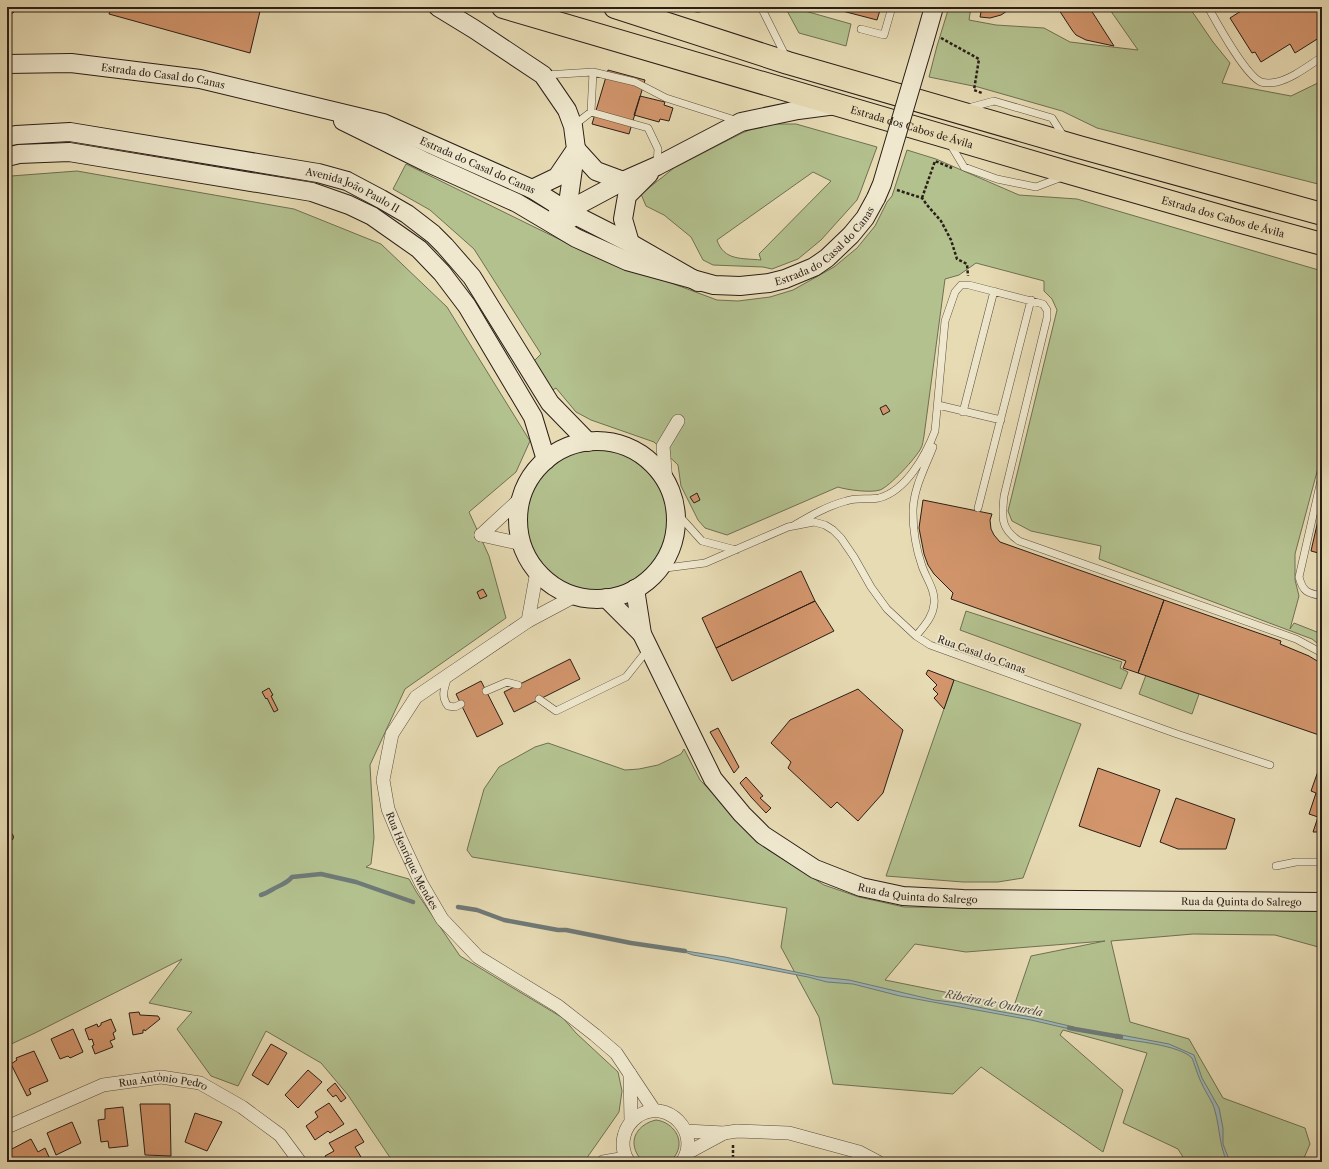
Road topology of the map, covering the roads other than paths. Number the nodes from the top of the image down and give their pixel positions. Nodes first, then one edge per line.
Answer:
1 (438, 7) edge
2 (502, 7) edge
3 (615, 7) edge
4 (691, 7) edge
5 (700, 7) edge
6 (762, 7) edge
7 (892, 7) edge
8 (934, 7) edge
9 (1208, 7) edge
10 (861, 29) dead end
11 (1322, 57) edge
12 (788, 62) junction
13 (7, 64) edge
14 (593, 72) junction
15 (543, 75) junction
16 (836, 105) junction
17 (316, 108) junction
18 (591, 112) junction
19 (741, 122) junction
20 (573, 126) junction
21 (7, 137) edge
22 (576, 149) junction
23 (7, 157) edge
24 (657, 166) junction
25 (623, 181) junction
26 (532, 189) junction
27 (517, 203) junction
28 (567, 211) junction
29 (1322, 214) edge
30 (576, 238) junction
31 (630, 243) junction
32 (1322, 244) edge
33 (698, 282) junction
34 (994, 291) junction
35 (1031, 300) junction
36 (938, 405) junction
37 (963, 412) junction
38 (1000, 420) junction
39 (678, 421) dead end
40 (935, 431) junction
41 (588, 442) junction
42 (546, 460) junction
43 (1322, 476) edge
44 (666, 482) junction
45 (521, 498) junction
46 (978, 508) dead end
47 (675, 511) junction
48 (793, 526) junction
49 (522, 544) junction
50 (736, 550) junction
51 (658, 569) junction
52 (536, 571) junction
53 (635, 589) junction
54 (575, 596) junction
55 (1322, 596) edge
56 (606, 598) junction
57 (528, 621) junction
58 (916, 636) junction
59 (645, 641) junction
60 (1322, 654) edge
61 (448, 676) junction
62 (518, 685) dead end
63 (486, 691) dead end
64 (539, 700) dead end
65 (461, 704) dead end
66 (1270, 765) dead end
67 (1322, 862) edge
68 (1276, 866) dead end
69 (1322, 902) edge
70 (630, 1074) junction
71 (654, 1110) junction
72 (631, 1121) junction
73 (7, 1127) edge
74 (686, 1131) junction
75 (724, 1133) junction
76 (684, 1158) edge
77 (627, 1160) edge
78 (300, 1162) edge
79 (603, 1162) edge
80 (878, 1162) edge

1 - 15 street
2 - 16 highway, Estrada dos Cabos de Ávila
3 - 12 highway
4 - 5 lane
6 - 12 lane
7 - 10 lane
8 - 33 street, Estrada do Casal do Canas, bridge
9 - 11 lane
12 - 29 highway
13 - 17 street, Estrada do Casal do Canas
14 - 15 lane
14 - 18 lane
14 - 19 lane
15 - 20 street
16 - 19 street
16 - 32 highway, Estrada dos Cabos de Ávila
17 - 26 street, Estrada do Casal do Canas
17 - 27 street, Estrada do Casal do Canas
18 - 20 lane
18 - 24 lane
19 - 24 street
20 - 22 street
21 - 41 street, Avenida João Paulo II
22 - 25 street
22 - 26 street
22 - 28 street
23 - 42 street, Avenida João Paulo II
24 - 25 street
24 - 31 street
25 - 28 street
26 - 28 street, Estrada do Casal do Canas
27 - 28 street, Estrada do Casal do Canas
27 - 30 street, Estrada do Casal do Canas
28 - 30 street
28 - 31 street, Estrada do Casal do Canas
30 - 33 street, Estrada do Casal do Canas
31 - 33 street, Estrada do Casal do Canas
34 - 35 lane
34 - 36 lane
34 - 37 lane
35 - 38 lane
35 - 60 lane
36 - 37 lane
36 - 40 lane
37 - 38 lane
38 - 46 lane
39 - 44 street
40 - 48 lane
40 - 58 lane
41 - 42 street
41 - 44 street
42 - 45 street
43 - 55 lane
44 - 47 street
45 - 49 street
45 - 49 street
47 - 50 lane
47 - 51 street
48 - 50 lane, Rua Casal do Canas
48 - 58 lane, Rua Casal do Canas
49 - 52 street
50 - 51 lane, Rua Casal do Canas
51 - 53 street
52 - 54 street
52 - 57 street
53 - 56 street
53 - 59 street, Rua da Quinta do Salrego
54 - 56 street
54 - 57 street, Rua Henrique Mendes
56 - 59 street, Rua da Quinta do Salrego
57 - 61 street, Rua Henrique Mendes
58 - 66 lane, Rua Casal do Canas
59 - 64 lane
59 - 69 street, Rua da Quinta do Salrego
61 - 65 lane
61 - 70 street, Rua Henrique Mendes
62 - 63 lane
67 - 68 lane
70 - 71 street, Rua Henrique Mendes
70 - 72 street
71 - 72 street
71 - 74 street
72 - 77 street
73 - 78 street, Rua António Pedro
74 - 75 street
74 - 76 street
75 - 76 street
75 - 80 street
77 - 79 street

